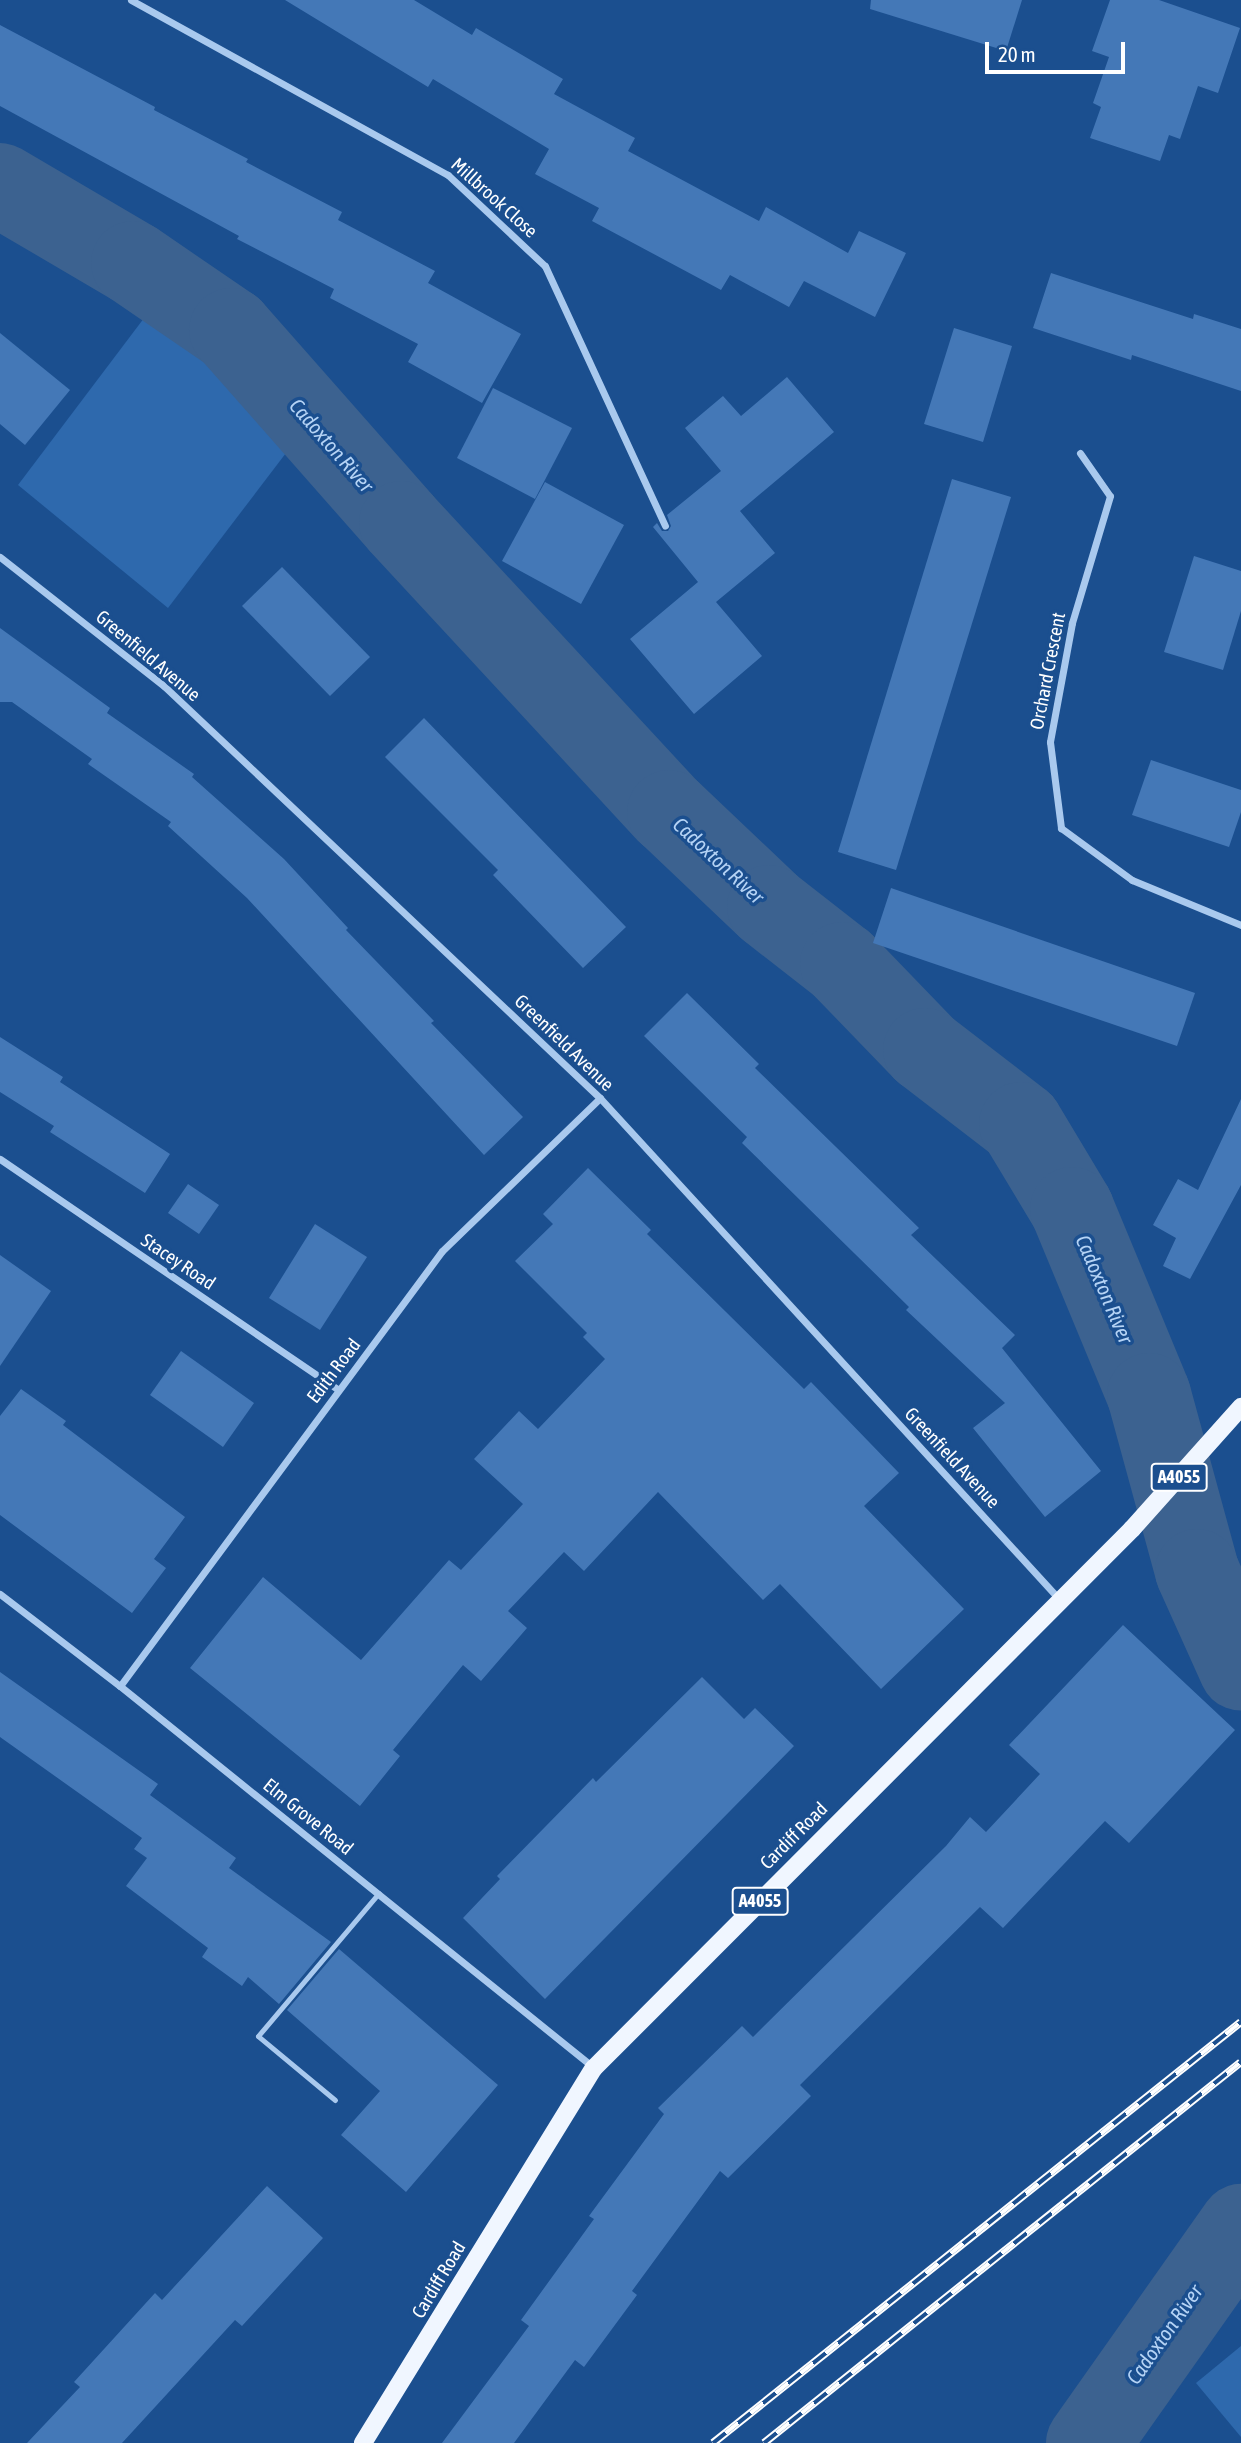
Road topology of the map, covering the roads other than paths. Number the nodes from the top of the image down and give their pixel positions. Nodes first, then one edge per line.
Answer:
1 (131, 0) edge
2 (1080, 453) dead end
3 (665, 526) dead end
4 (0, 557) edge
5 (1241, 925) edge
6 (600, 1098) junction
7 (0, 1159) edge
8 (338, 1390) junction
9 (1241, 1406) edge
10 (0, 1594) edge
11 (1060, 1600) junction
12 (120, 1686) junction
13 (379, 1893) junction
14 (594, 2067) junction
15 (335, 2100) dead end
16 (363, 2443) edge

1 - 3 street, Millbrook Close
2 - 5 street, Orchard Crescent
4 - 6 street, Greenfield Avenue
6 - 8 street, Edith Road
6 - 11 street, Greenfield Avenue
7 - 8 street, Stacey Road
8 - 12 street, Edith Road
9 - 11 main road, Cardiff Road / A4055
10 - 12 street, Elm Grove Road
11 - 14 main road, Cardiff Road / A4055
12 - 13 street, Elm Grove Road
13 - 14 street, Elm Grove Road
13 - 15 lane
14 - 16 main road, Cardiff Road / A4055

